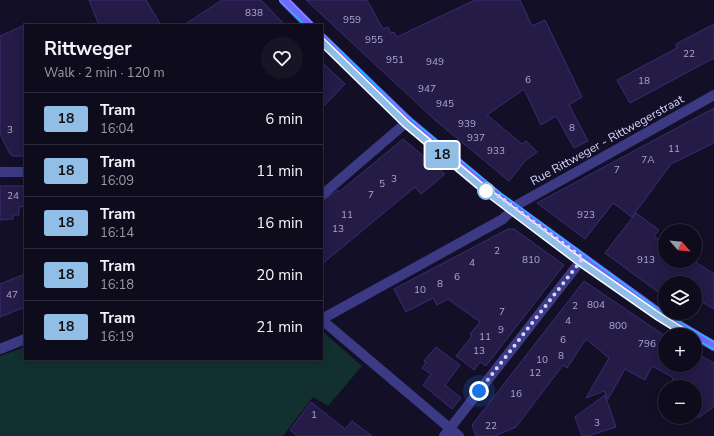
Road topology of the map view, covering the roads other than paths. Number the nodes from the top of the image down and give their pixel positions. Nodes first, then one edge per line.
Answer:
1 (284, 0) edge
2 (308, 24) edge
3 (323, 39) edge
4 (714, 95) edge
5 (408, 121) junction
6 (0, 172) edge
7 (24, 172) edge
8 (323, 194) edge
9 (514, 208) junction
10 (583, 258) junction
11 (323, 318) edge
12 (323, 320) edge
13 (683, 328) edge
14 (24, 339) edge
15 (702, 339) edge
16 (714, 346) edge
17 (0, 349) edge
18 (450, 428) junction
19 (444, 436) edge
20 (459, 436) edge

1 - 2 main road
3 - 5 main road
4 - 9 street, Rue Rittweger - Rittwegerstraat
5 - 8 street
5 - 9 main road
6 - 7 street
9 - 10 main road
9 - 11 street, Rue Rittweger - Rittwegerstraat
10 - 13 main road
10 - 18 street
12 - 18 street
14 - 17 street
15 - 16 main road
18 - 19 street
18 - 20 street

